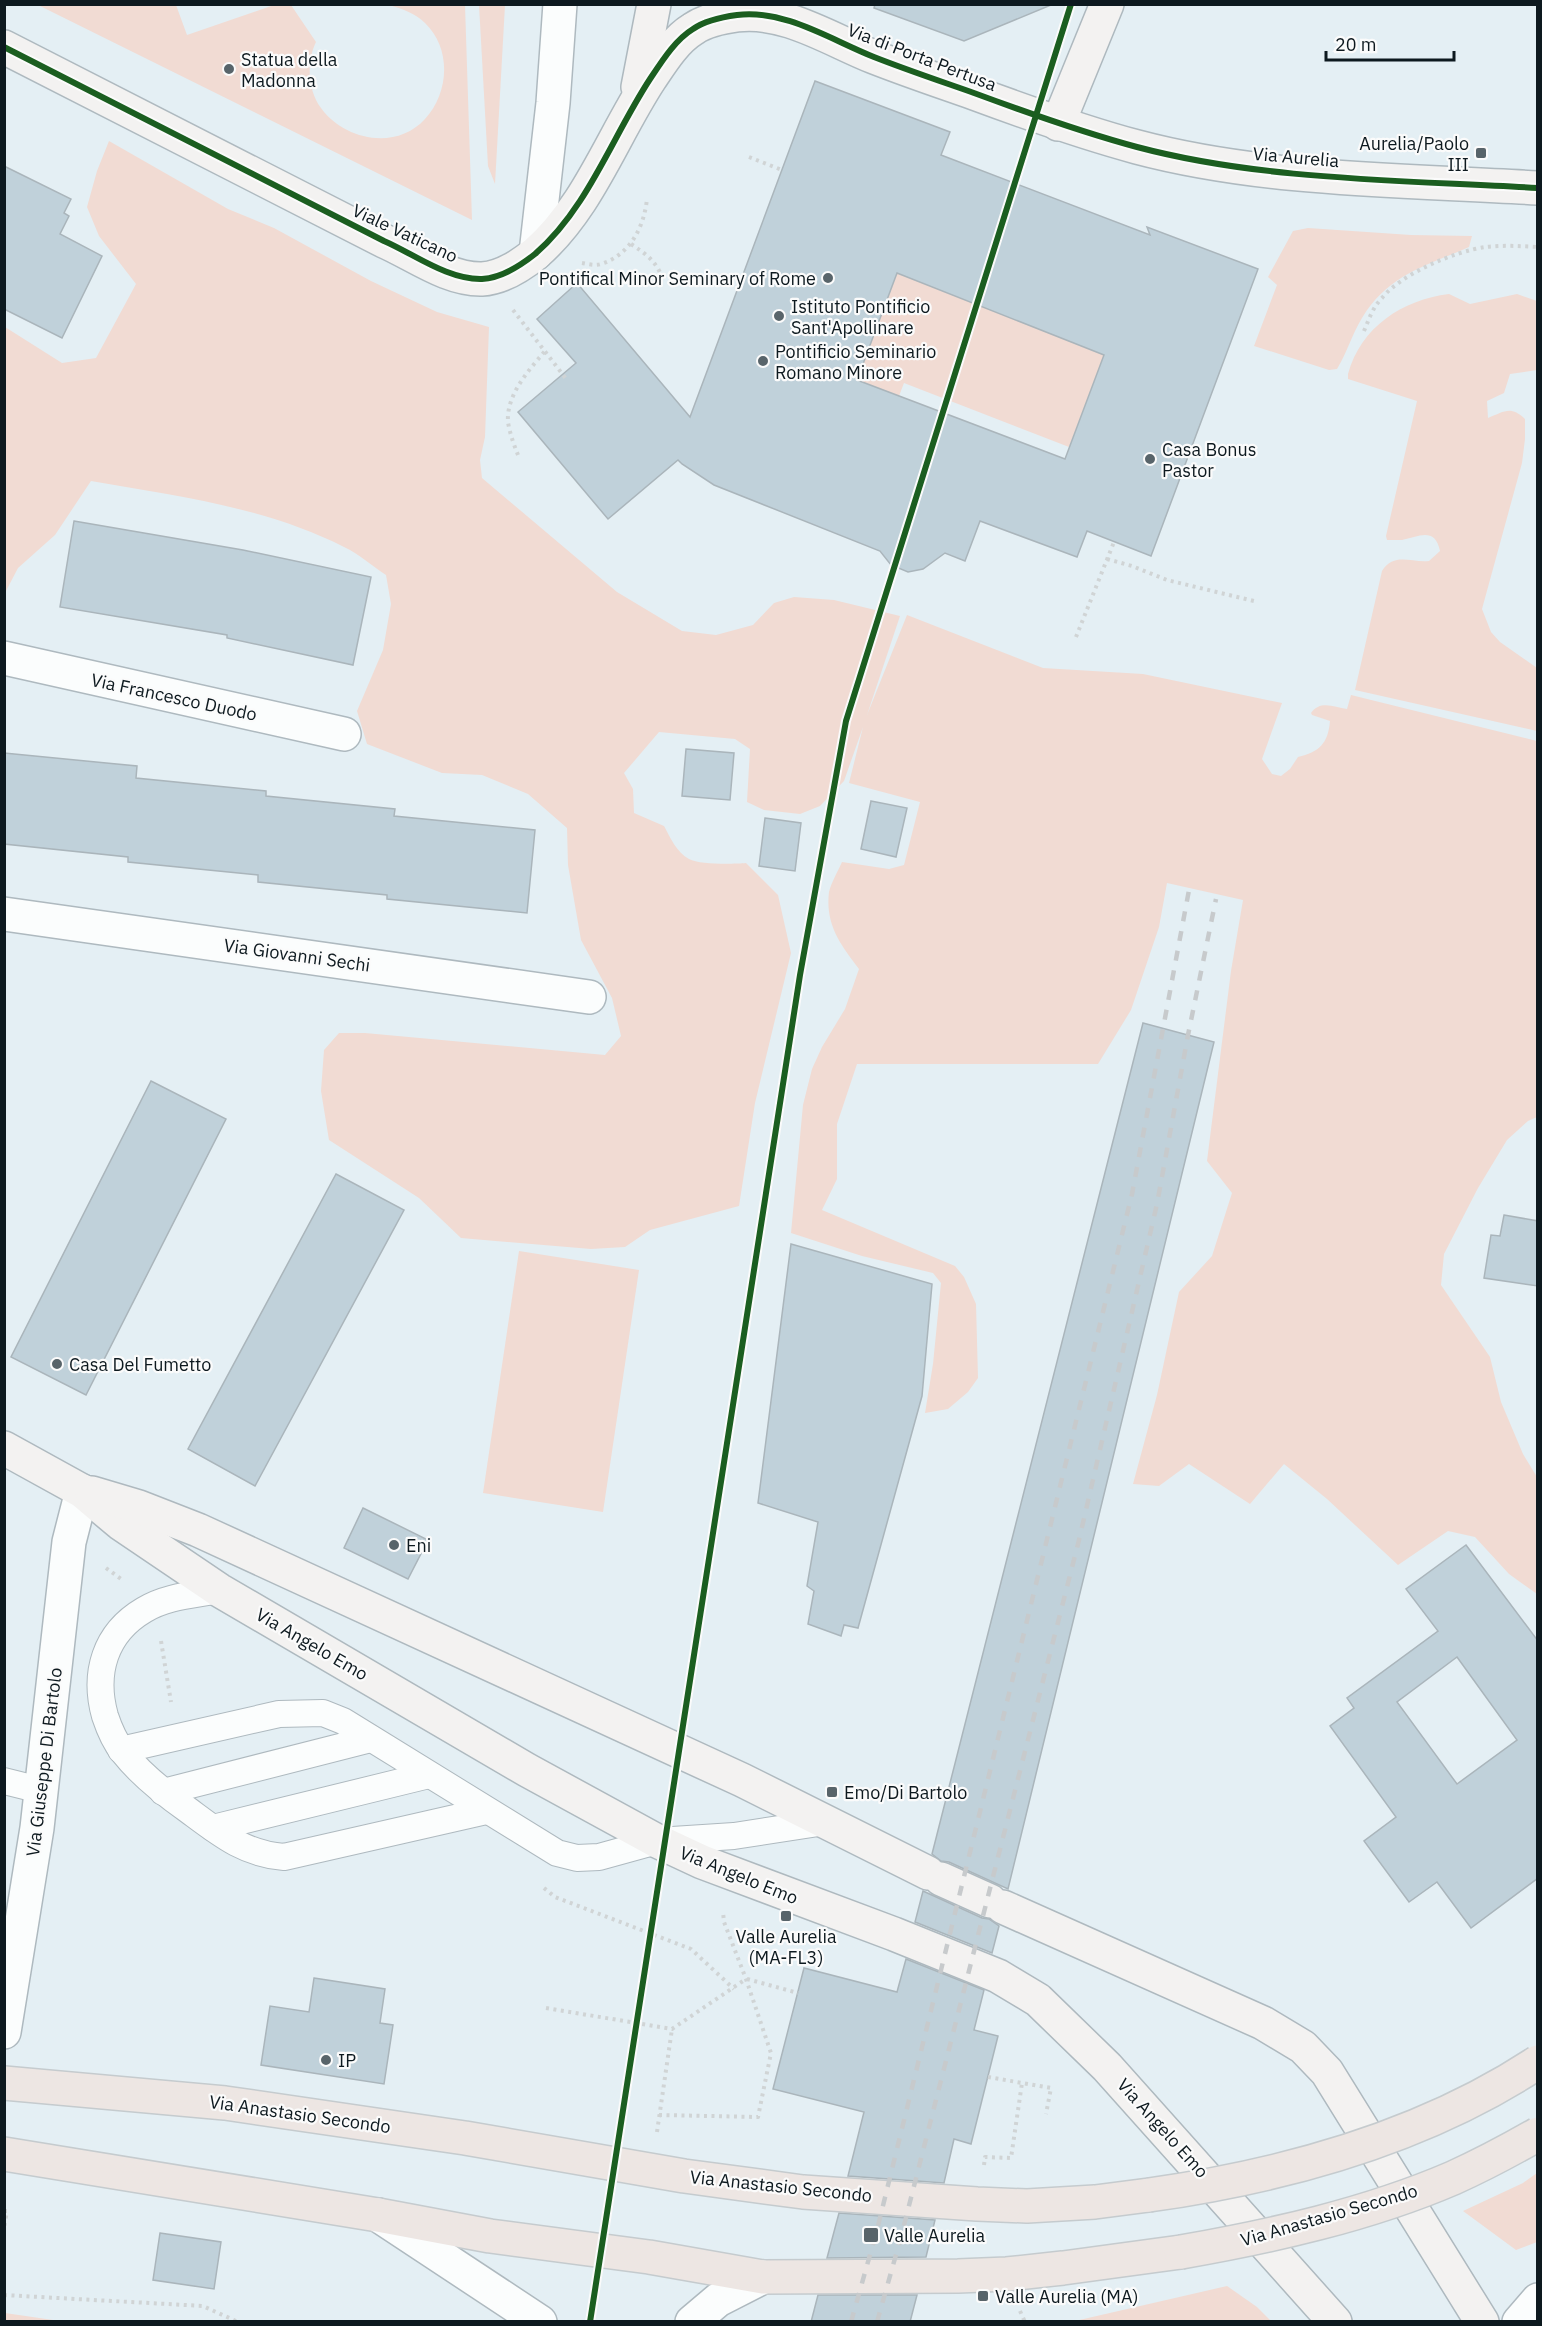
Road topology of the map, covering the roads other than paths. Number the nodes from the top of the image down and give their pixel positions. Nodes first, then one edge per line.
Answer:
1 (560, 4) edge
2 (654, 4) edge
3 (1107, 4) edge
4 (755, 9) edge
5 (706, 22) joint
6 (4, 47) edge
7 (636, 101) junction
8 (1058, 124) junction
9 (1538, 188) edge
10 (536, 253) junction
11 (4, 658) edge
12 (344, 734) dead end
13 (4, 914) edge
14 (589, 997) dead end
15 (4, 1448) edge
16 (82, 1491) junction
17 (219, 1590) junction
18 (371, 1739) junction
19 (122, 1750) junction
20 (429, 1775) junction
21 (4, 1781) edge
22 (40, 1790) junction
23 (163, 1792) junction
24 (486, 1811) junction
25 (825, 1822) junction
26 (213, 1828) junction
27 (657, 1841) junction
28 (4, 2032) edge
29 (1538, 2062) edge
30 (4, 2083) edge
31 (1538, 2134) edge
32 (4, 2154) edge
33 (378, 2215) junction
34 (763, 2277) junction
35 (1538, 2300) edge
36 (540, 2322) edge
37 (692, 2322) edge
38 (1335, 2322) edge
39 (1482, 2322) edge
40 (1519, 2322) edge

1 - 10 street
2 - 7 main road, Viale Vaticano
3 - 8 main road
4 - 5 main road, Via di Porta Pertusa
4 - 8 main road, Via di Porta Pertusa
5 - 7 main road, Viale Vaticano
6 - 10 main road, Viale Vaticano
7 - 10 main road, Viale Vaticano
8 - 9 main road, Via Aurelia
11 - 12 street, Via Francesco Duodo
13 - 14 street, Via Giovanni Sechi
15 - 16 main road, Via Angelo Emo
16 - 17 main road, Via Angelo Emo
16 - 22 street, Via Giuseppe Di Bartolo
16 - 25 main road, Via Angelo Emo
17 - 19 lane
17 - 27 main road, Via Angelo Emo
18 - 19 lane
18 - 20 lane
18 - 23 lane
19 - 23 lane
20 - 24 lane
20 - 26 lane
21 - 22 lane
22 - 28 street, Via Giuseppe Di Bartolo
23 - 26 lane
24 - 26 lane
24 - 27 lane
25 - 27 lane
25 - 39 main road, Via Angelo Emo
27 - 38 main road, Via Angelo Emo
29 - 30 main road, Via Anastasio Secondo, bridge
31 - 34 main road, Via Anastasio Secondo, bridge
32 - 33 main road, Via Anastasio Secondo
33 - 34 main road, Via Anastasio Secondo
33 - 36 street
34 - 37 street
35 - 40 street

